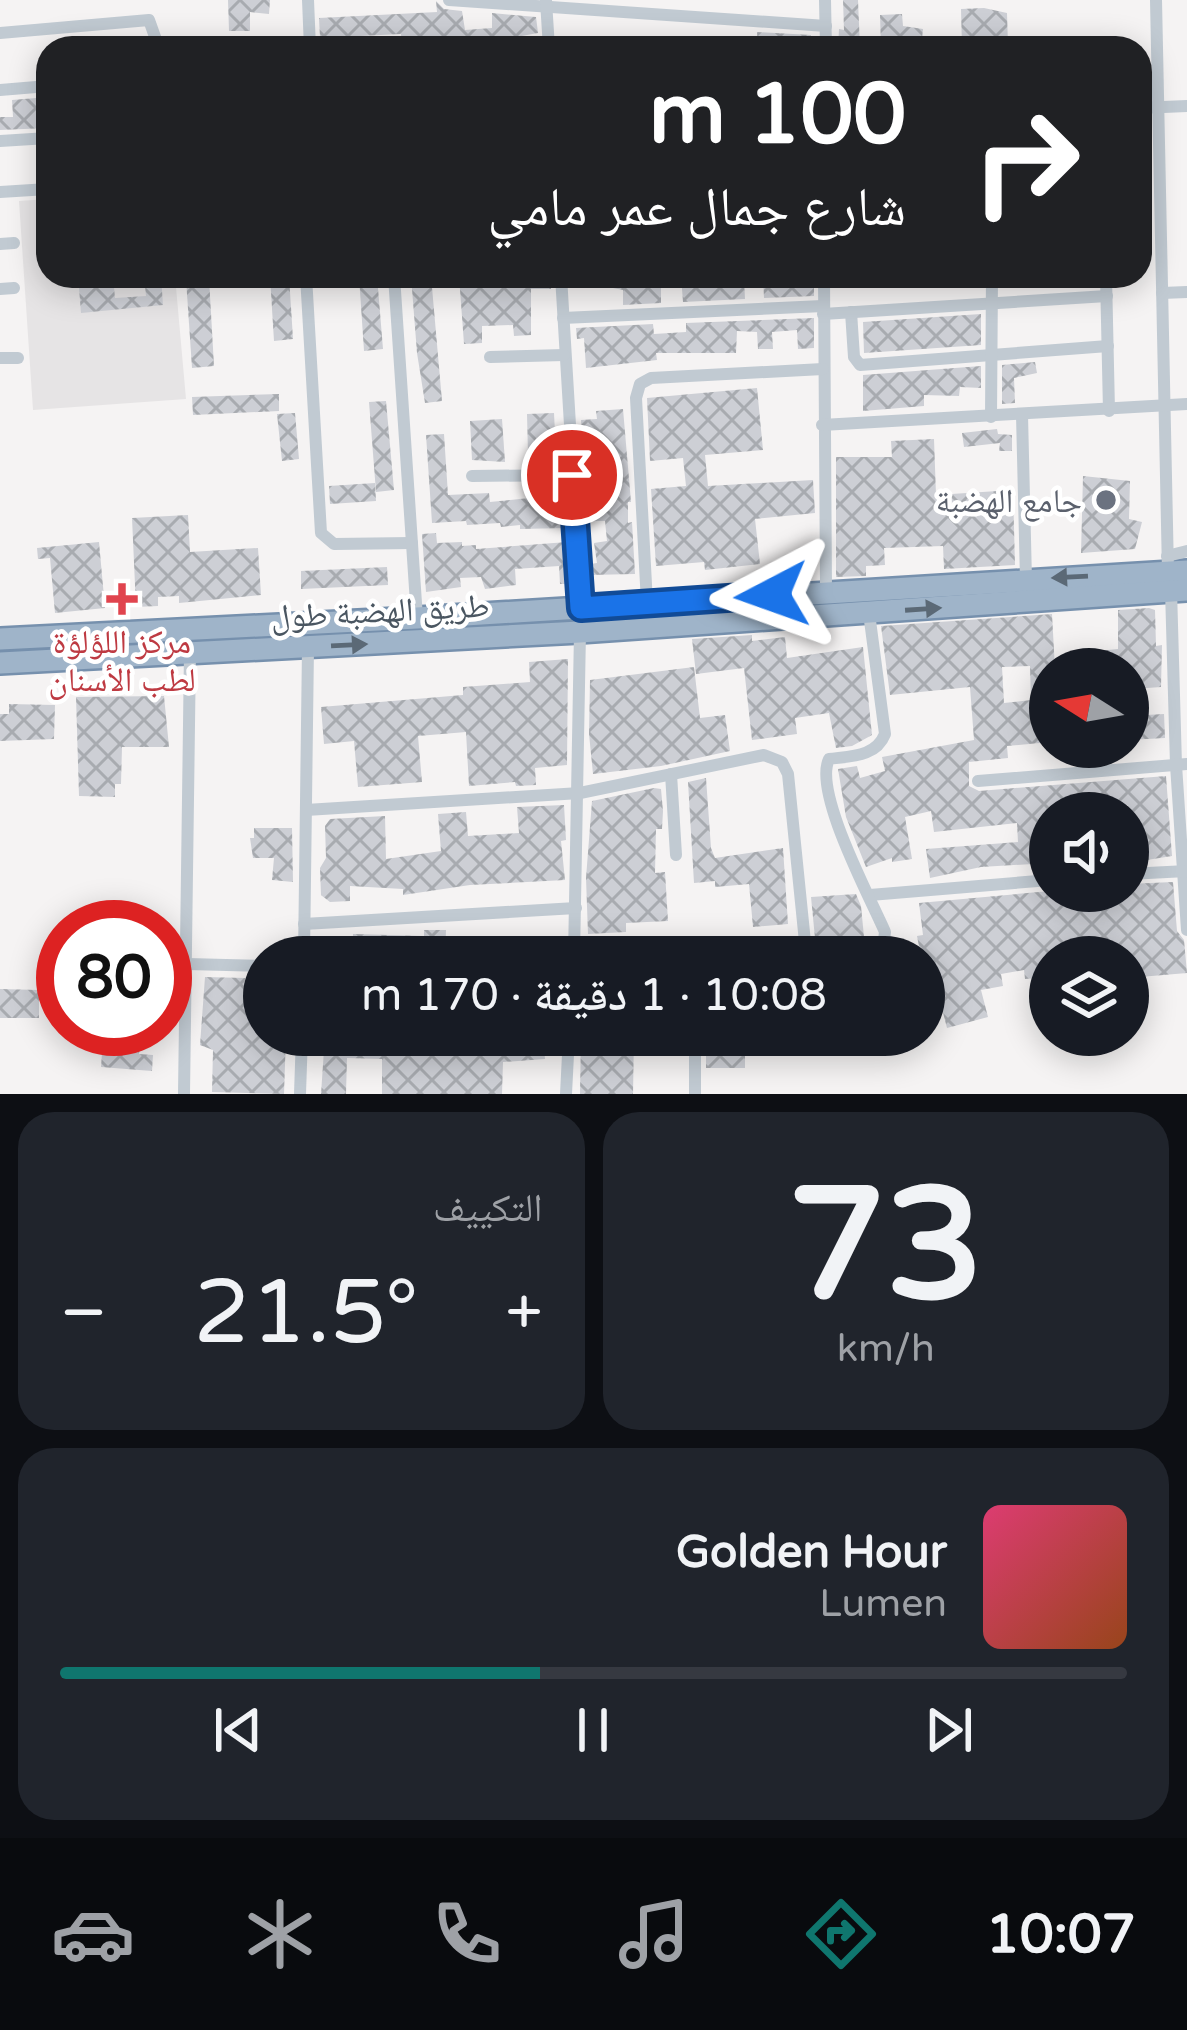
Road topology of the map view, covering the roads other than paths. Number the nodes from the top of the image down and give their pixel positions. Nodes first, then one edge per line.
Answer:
1 (308, 0) edge
2 (449, 0) edge
3 (825, 0) edge
4 (1156, 0) edge
5 (493, 2) edge
6 (546, 3) edge
7 (748, 19) junction
8 (826, 26) junction
9 (0, 33) edge
10 (156, 36) edge
11 (310, 36) edge
12 (548, 36) edge
13 (749, 36) edge
14 (826, 36) edge
15 (36, 87) edge
16 (0, 90) edge
17 (1158, 106) junction
18 (1187, 106) edge
19 (1152, 107) edge
20 (36, 139) edge
21 (0, 141) edge
22 (36, 190) edge
23 (0, 192) edge
24 (307, 288) edge
25 (395, 288) edge
26 (562, 288) edge
27 (824, 288) edge
28 (992, 288) edge
29 (1107, 288) edge
30 (1187, 292) edge
31 (1162, 293) junction
32 (1107, 296) junction
33 (992, 304) junction
34 (823, 310) junction
35 (851, 312) junction
36 (563, 318) junction
37 (1108, 346) junction
38 (993, 354) junction
39 (564, 355) junction
40 (490, 357) dead end
41 (0, 358) edge
42 (17, 358) dead end
43 (823, 369) junction
44 (1187, 404) edge
45 (1165, 406) junction
46 (1109, 411) junction
47 (1022, 416) junction
48 (991, 417) junction
49 (822, 425) junction
50 (572, 475) junction
51 (472, 476) dead end
52 (412, 542) junction
53 (1187, 550) edge
54 (1176, 576) edge
55 (1026, 580) junction
56 (826, 592) junction
57 (647, 603) junction
58 (581, 608) junction
59 (869, 613) junction
60 (417, 618) junction
61 (190, 626) junction
62 (580, 632) junction
63 (0, 639) edge
64 (308, 647) junction
65 (190, 653) junction
66 (0, 663) edge
67 (1181, 765) edge
68 (671, 774) junction
69 (978, 782) dead end
70 (580, 793) junction
71 (306, 810) junction
72 (676, 855) dead end
73 (1186, 871) edge
74 (1149, 873) edge
75 (1029, 882) edge
76 (870, 895) junction
77 (188, 900) edge
78 (576, 908) junction
79 (304, 924) junction
80 (1187, 930) edge
81 (304, 936) edge
82 (575, 936) edge
83 (804, 936) edge
84 (884, 936) edge
85 (192, 964) edge
86 (243, 965) edge
87 (185, 1056) edge
88 (302, 1056) edge
89 (568, 1056) edge
90 (695, 1056) edge
91 (184, 1094) edge
92 (301, 1094) edge
93 (566, 1094) edge
94 (695, 1094) edge

1 - 11 street
2 - 5 street
3 - 8 street
4 - 17 street
5 - 6 street
6 - 7 street
6 - 12 street
7 - 8 street
7 - 13 street
8 - 14 street
9 - 10 street
15 - 16 street
17 - 18 street
17 - 19 street
17 - 31 street
20 - 21 street
22 - 23 street
24 - 52 street
25 - 52 street
26 - 36 street
27 - 34 street
28 - 33 street
29 - 32 street
30 - 31 street
31 - 45 street
32 - 33 street
32 - 37 street
33 - 35 street
33 - 38 street
34 - 35 street
34 - 36 street
34 - 43 street
35 - 38 street
36 - 39 street
37 - 38 street
37 - 46 street
38 - 48 street
39 - 40 street
39 - 50 street
41 - 42 street
43 - 49 street
43 - 57 street
44 - 45 street
45 - 46 street
45 - 54 street
46 - 47 street
47 - 48 street
47 - 55 street
48 - 49 street
49 - 56 street
50 - 51 street
50 - 58 street
52 - 60 street
53 - 54 street
54 -> 55 highway, طريق الهضبة طول
59 -> 54 highway, طريق الهضبة طول
54 - 67 street
55 - 56 highway, طريق الهضبة طول
56 - 57 highway, طريق الهضبة طول
57 - 58 highway, طريق الهضبة طول
58 - 60 highway, طريق الهضبة طول
59 - 62 highway, طريق الهضبة طول
59 - 76 street
60 - 61 highway, طريق الهضبة طول
61 - 63 highway, طريق الهضبة طول
61 - 65 street
64 -> 62 highway, طريق الهضبة طول
62 - 70 street
64 - 65 highway, طريق الهضبة طول
64 - 71 street
65 - 66 highway, طريق الهضبة طول
65 - 77 street
67 - 69 street
67 - 73 street
68 - 70 street
68 - 72 street
68 - 83 street
70 - 71 street
70 - 78 street
71 - 79 street
73 - 74 street
73 - 80 street
75 - 76 street
76 - 84 street
78 - 79 street
78 - 82 street
79 - 81 street
85 - 86 street
87 - 91 street
88 - 92 street
89 - 93 street
90 - 94 street

